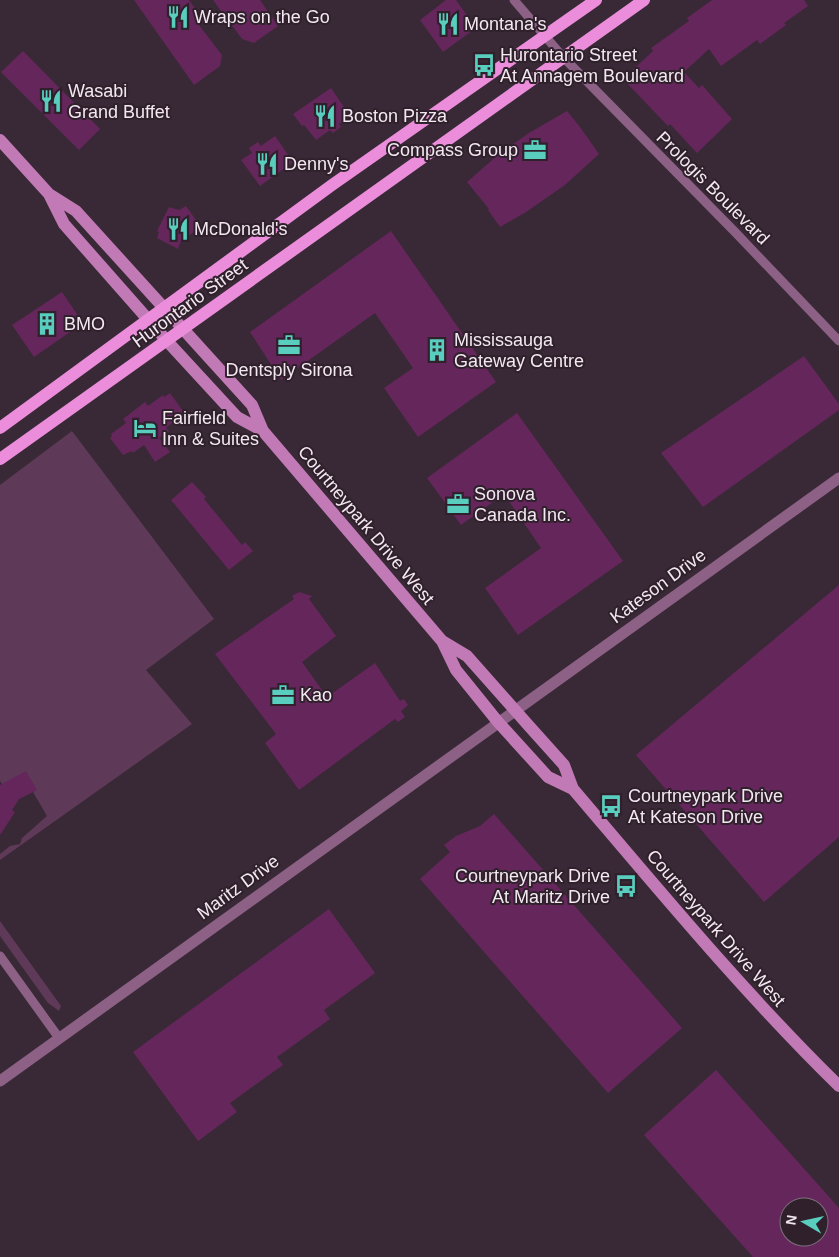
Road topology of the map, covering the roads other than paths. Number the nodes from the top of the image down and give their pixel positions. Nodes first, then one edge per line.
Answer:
1 (514, 0) edge
2 (596, 0) edge
3 (644, 0) edge
4 (545, 35) junction
5 (563, 58) junction
6 (0, 140) edge
7 (49, 194) junction
8 (164, 308) junction
9 (147, 320) junction
10 (183, 329) junction
11 (839, 341) edge
12 (167, 342) junction
13 (0, 428) edge
14 (263, 431) junction
15 (0, 459) edge
16 (839, 478) edge
17 (442, 641) junction
18 (515, 710) junction
19 (498, 722) junction
20 (573, 789) junction
21 (0, 956) edge
22 (59, 1038) junction
23 (0, 1081) edge
24 (839, 1086) edge

1 - 4 street, Prologis Boulevard
2 - 4 main road, Hurontario Street
3 - 5 main road, Hurontario Street
4 - 5 street, Prologis Boulevard
4 - 8 main road, Hurontario Street
5 - 10 main road, Hurontario Street
5 - 11 street, Prologis Boulevard
6 - 7 main road
7 - 8 main road, Courtneypark Drive West
7 - 9 main road, Courtneypark Drive West
8 - 9 main road, Hurontario Street
8 - 10 main road, Courtneypark Drive West
9 - 12 main road, Courtneypark Drive West
9 - 13 main road, Hurontario Street
10 - 12 main road, Hurontario Street
10 - 14 main road, Courtneypark Drive West
12 - 14 main road, Courtneypark Drive West
12 - 15 main road, Hurontario Street
14 - 17 main road, Courtneypark Drive West
16 - 18 street, Kateson Drive
17 - 18 main road, Courtneypark Drive West
17 - 19 main road, Courtneypark Drive West
18 - 19 street, Kateson Drive
18 - 20 main road, Courtneypark Drive West
19 - 20 main road, Courtneypark Drive West
19 - 22 street, Maritz Drive
20 - 24 main road, Courtneypark Drive West
21 - 22 street
22 - 23 street, Maritz Drive

